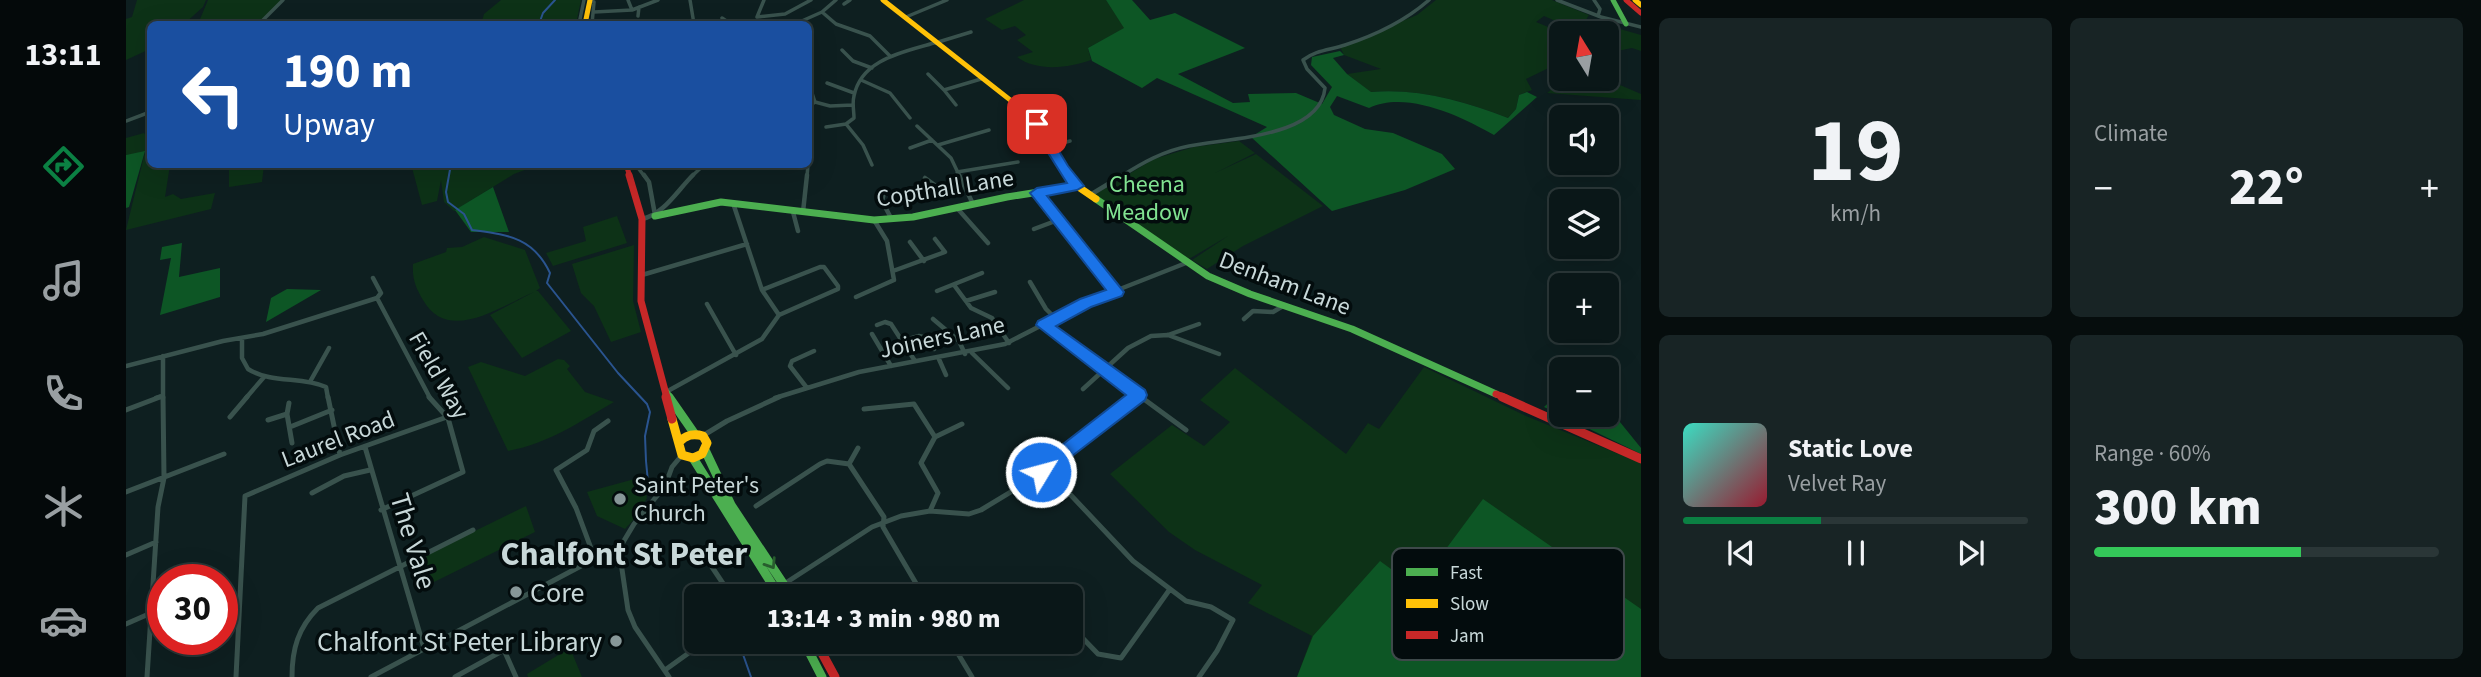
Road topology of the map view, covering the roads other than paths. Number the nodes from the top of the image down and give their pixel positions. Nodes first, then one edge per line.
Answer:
1 (284, 0) edge
2 (584, 0) edge
3 (590, 0) edge
4 (628, 0) edge
5 (657, 0) edge
6 (690, 0) edge
7 (764, 0) edge
8 (811, 0) edge
9 (836, 0) edge
10 (883, 0) edge
11 (947, 0) edge
12 (1429, 0) edge
13 (1557, 0) edge
14 (1594, 0) edge
15 (1613, 0) edge
16 (1626, 0) edge
17 (1635, 0) edge
18 (1641, 5) edge
19 (639, 7) junction
20 (632, 9) junction
21 (594, 12) junction
22 (822, 12) junction
23 (1641, 12) edge
24 (638, 16) dead end
25 (1598, 16) junction
26 (757, 17) junction
27 (906, 17) junction
28 (722, 18) dead end
29 (262, 21) edge
30 (580, 21) edge
31 (586, 21) edge
32 (592, 21) edge
33 (694, 21) edge
34 (727, 21) edge
35 (755, 21) edge
36 (801, 21) edge
37 (1626, 24) junction
38 (1641, 27) edge
39 (971, 32) dead end
40 (934, 43) junction
41 (842, 50) dead end
42 (890, 57) junction
43 (872, 68) junction
44 (928, 74) dead end
45 (981, 79) junction
46 (861, 80) junction
47 (827, 83) dead end
48 (944, 90) junction
49 (812, 93) dead end
50 (854, 93) junction
51 (815, 102) junction
52 (812, 104) edge
53 (853, 105) junction
54 (956, 105) dead end
55 (147, 113) edge
56 (910, 118) dead end
57 (126, 121) edge
58 (846, 124) junction
59 (917, 126) dead end
60 (826, 127) dead end
61 (989, 130) dead end
62 (932, 140) junction
63 (1070, 141) dead end
64 (938, 145) junction
65 (1051, 146) junction
66 (910, 148) dead end
67 (1018, 162) dead end
68 (872, 165) dead end
69 (627, 168) edge
70 (638, 168) edge
71 (700, 168) edge
72 (808, 168) edge
73 (957, 172) junction
74 (925, 178) dead end
75 (962, 182) junction
76 (1077, 186) junction
77 (885, 189) dead end
78 (1037, 193) junction
79 (1089, 195) junction
80 (733, 202) junction
81 (972, 204) junction
82 (957, 208) junction
83 (793, 212) junction
84 (803, 212) junction
85 (655, 216) junction
86 (642, 219) junction
87 (892, 219) junction
88 (874, 220) junction
89 (1058, 220) junction
90 (1034, 229) dead end
91 (798, 231) dead end
92 (935, 239) dead end
93 (909, 242) dead end
94 (988, 243) dead end
95 (747, 244) junction
96 (924, 261) junction
97 (1186, 262) junction
98 (894, 271) junction
99 (982, 273) dead end
100 (642, 275) junction
101 (373, 278) dead end
102 (1030, 282) dead end
103 (954, 285) junction
104 (762, 290) junction
105 (937, 292) dead end
106 (995, 292) dead end
107 (1116, 292) junction
108 (856, 297) dead end
109 (377, 298) junction
110 (966, 301) junction
111 (707, 304) dead end
112 (1284, 305) junction
113 (779, 314) junction
114 (1056, 318) junction
115 (1244, 319) dead end
116 (933, 320) dead end
117 (1199, 324) dead end
118 (877, 325) dead end
119 (1044, 325) junction
120 (872, 334) dead end
121 (1168, 335) junction
122 (242, 338) junction
123 (902, 341) junction
124 (1009, 343) junction
125 (328, 348) dead end
126 (934, 349) dead end
127 (814, 351) dead end
128 (972, 353) junction
129 (965, 354) junction
130 (1219, 354) dead end
131 (736, 355) junction
132 (163, 356) junction
133 (938, 357) junction
134 (915, 361) junction
135 (126, 366) edge
136 (891, 366) junction
137 (1105, 370) junction
138 (946, 375) dead end
139 (264, 377) junction
140 (312, 380) junction
141 (807, 388) junction
142 (1007, 388) dead end
143 (1083, 389) dead end
144 (666, 392) junction
145 (1139, 395) junction
146 (162, 396) junction
147 (289, 403) dead end
148 (864, 408) dead end
149 (126, 410) edge
150 (332, 410) junction
151 (287, 414) junction
152 (230, 417) dead end
153 (447, 417) junction
154 (268, 420) dead end
155 (608, 421) dead end
156 (962, 424) dead end
157 (290, 427) junction
158 (1186, 430) dead end
159 (694, 433) junction
160 (703, 436) junction
161 (935, 437) junction
162 (679, 442) junction
163 (292, 443) dead end
164 (365, 447) junction
165 (859, 448) dead end
166 (705, 450) junction
167 (224, 454) dead end
168 (682, 455) junction
169 (340, 456) junction
170 (693, 458) junction
171 (1641, 459) edge
172 (849, 464) junction
173 (370, 470) junction
174 (1049, 471) junction
175 (164, 478) junction
176 (126, 492) edge
177 (312, 493) dead end
178 (756, 506) dead end
179 (381, 510) junction
180 (930, 511) junction
181 (884, 522) junction
182 (472, 530) dead end
183 (156, 542) junction
184 (619, 549) junction
185 (126, 555) edge
186 (704, 555) dead end
187 (595, 559) junction
188 (154, 564) edge
189 (400, 565) junction
190 (722, 584) edge
191 (772, 584) edge
192 (784, 584) edge
193 (784, 584) edge
194 (916, 584) edge
195 (1170, 589) junction
196 (147, 615) edge
197 (126, 624) edge
198 (1083, 641) edge
199 (424, 648) junction
200 (690, 654) edge
201 (810, 654) edge
202 (823, 654) edge
203 (958, 654) edge
204 (148, 655) edge
205 (667, 674) edge
206 (147, 677) edge
207 (236, 677) edge
208 (292, 677) edge
209 (371, 677) edge
210 (455, 677) edge
211 (516, 677) edge
212 (822, 677) edge
213 (835, 677) edge
214 (972, 677) edge
215 (1199, 677) edge

1 - 29 street
2 - 30 street
3 - 21 street
3 - 31 main road
4 - 20 street
5 - 19 street
6 - 33 street
7 - 26 street
8 - 26 street
9 - 22 street
10 - 27 main road, Denham Lane
11 - 27 street
12 - 79 street
13 - 25 street
14 - 25 street
15 - 37 main road
16 - 23 main road
17 - 18 main road
19 - 20 street
19 - 24 street
20 - 21 street
21 - 32 street
22 - 36 street
22 - 42 street
25 - 37 street
26 - 35 street
27 - 40 main road, Denham Lane
28 - 34 street
37 - 38 street
39 - 40 street
40 - 42 street
40 - 45 main road, Denham Lane
41 - 43 street
42 - 43 street
43 - 46 street
44 - 48 street
45 - 48 street
45 - 65 main road, Denham Lane
46 - 50 street
46 - 56 street
47 - 50 street
48 - 54 street
49 - 51 street
50 - 53 street
51 - 52 street
51 - 53 street
53 - 58 street
55 - 57 street
58 - 60 street
58 - 68 street
59 - 62 street
61 - 64 street
62 - 64 street
62 - 66 street
63 - 65 street
64 - 73 street
65 - 76 main road, Denham Lane
67 - 73 street
69 - 86 main road
70 - 85 street
71 - 85 street
72 - 84 street
73 - 75 street
74 - 75 street
75 - 81 street
76 - 78 main road, Copthall Lane
76 - 79 main road, Denham Lane
77 - 87 street
78 - 81 main road, Copthall Lane
78 - 89 street
79 - 97 main road, Denham Lane
80 - 83 main road, Copthall Lane
80 - 85 main road, Copthall Lane
80 - 95 street
81 - 82 main road, Copthall Lane
82 - 87 main road, Copthall Lane
82 - 94 street
83 - 84 main road, Copthall Lane
83 - 91 street
84 - 88 main road, Copthall Lane
85 - 86 street
86 - 100 main road
87 - 88 main road, Copthall Lane
88 - 98 street
89 - 90 street
89 - 107 street
92 - 96 street
93 - 96 street
95 - 100 street
95 - 104 street
96 - 98 street
97 - 107 street, Joiners Lane
97 - 112 main road, Denham Lane
98 - 108 street
99 - 103 street
100 - 144 main road
101 - 109 street, Field Way
102 - 114 street
103 - 105 street
103 - 110 street
104 - 113 street
104 - 113 street
106 - 110 street
107 - 114 street, Joiners Lane
109 - 122 street
109 - 153 street, Field Way
110 - 124 street
111 - 131 street
112 - 115 street
112 - 171 main road, Denham Lane
113 - 131 street
114 - 119 street, Joiners Lane
116 - 129 street
117 - 121 street
118 - 123 street
119 - 124 street, Joiners Lane
119 - 137 street
120 - 136 street
121 - 130 street
121 - 137 street
122 - 132 street
122 - 139 street
123 - 126 street
123 - 134 street
124 - 128 street, Joiners Lane
125 - 140 street
127 - 141 street
128 - 129 street, Joiners Lane
128 - 142 street
129 - 133 street, Joiners Lane
131 - 144 street
132 - 135 street
132 - 146 street
133 - 134 street, Joiners Lane
133 - 138 street
134 - 136 street, Joiners Lane
136 - 141 street, Joiners Lane
137 - 143 street
137 - 145 street
139 - 140 street
139 - 152 street
140 - 150 street
141 - 160 street, Joiners Lane
144 - 159 main road
144 - 162 main road
145 - 158 street
145 - 174 street
146 - 149 street
146 - 175 street
147 - 151 street
148 - 161 street
150 - 157 street
150 - 169 street
151 - 154 street
151 - 157 street
153 - 164 street, Laurel Road
153 - 179 street, Field Way
155 - 187 street
156 - 161 street
157 - 163 street
159 - 160 main road
159 - 162 main road
160 - 166 main road
161 - 180 street
162 - 168 main road
164 - 169 street, Laurel Road
164 - 173 street, The Vale
165 - 172 street
166 - 170 main road
166 -> 192 main road
167 - 175 street
168 - 170 main road
168 - 184 street
169 - 207 street, Laurel Road
170 - 191 main road
172 - 178 street
172 - 181 street
173 - 177 street
173 - 179 street, The Vale
174 - 180 street
174 - 195 street
175 - 176 street
175 - 183 street
179 - 189 street, The Vale
180 - 181 street
181 - 193 street
181 - 194 street
182 - 189 street
183 - 185 street
183 - 188 street
184 - 187 street
184 - 205 street
186 - 190 street
187 - 199 street
189 - 199 street, The Vale
189 - 208 street
195 - 198 street
195 - 215 street
196 - 197 street
199 - 209 street
200 - 205 street
201 - 212 main road
202 - 213 main road
203 - 214 street
204 - 206 street
210 - 211 street

